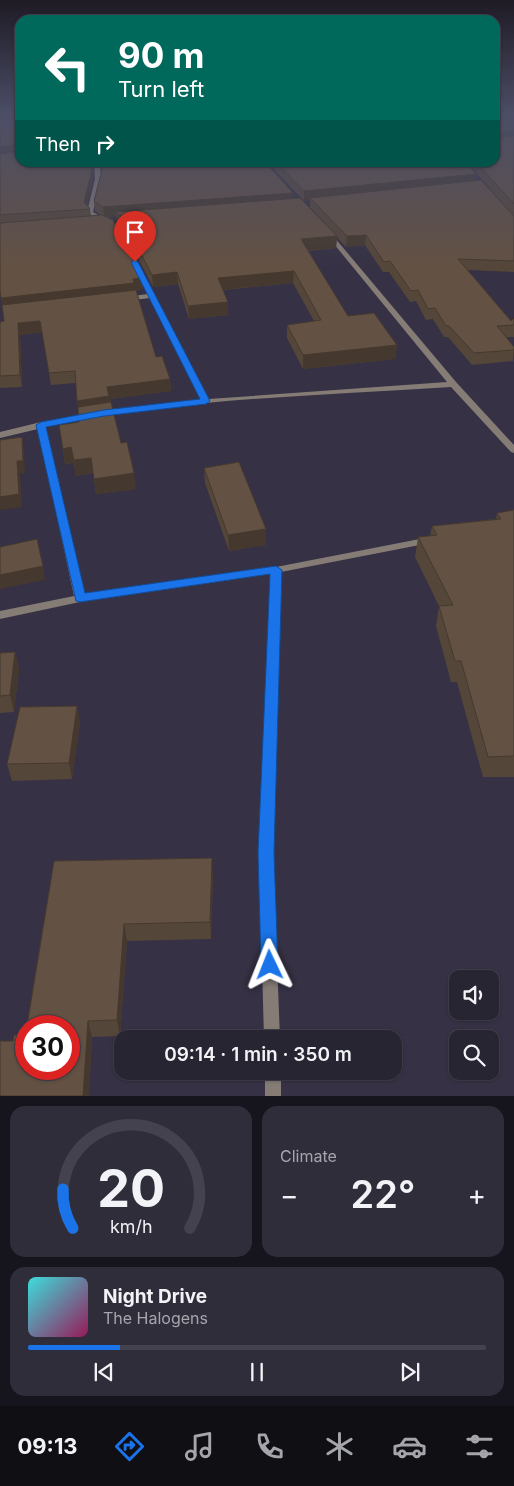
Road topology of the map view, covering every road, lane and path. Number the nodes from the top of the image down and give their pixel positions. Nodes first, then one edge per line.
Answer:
1 (97, 167) edge
2 (117, 220) edge
3 (107, 221) junction
4 (88, 222) edge
5 (322, 226) edge
6 (152, 296) junction
7 (114, 300) edge
8 (453, 384) junction
9 (206, 401) junction
10 (41, 425) junction
11 (0, 435) edge
12 (514, 450) edge
13 (438, 539) edge
14 (276, 570) junction
15 (80, 598) junction
16 (0, 615) edge
17 (272, 1030) edge
18 (273, 1080) edge
19 (274, 1096) edge

1 - 3 street
2 - 3 street
3 - 4 street
3 - 6 street
5 - 8 street
6 - 7 street
6 - 9 street
8 - 9 street
8 - 12 street
9 - 10 street
10 - 11 street
10 - 15 street
13 - 14 street
14 - 15 street
14 - 17 street
15 - 16 street
18 - 19 street

